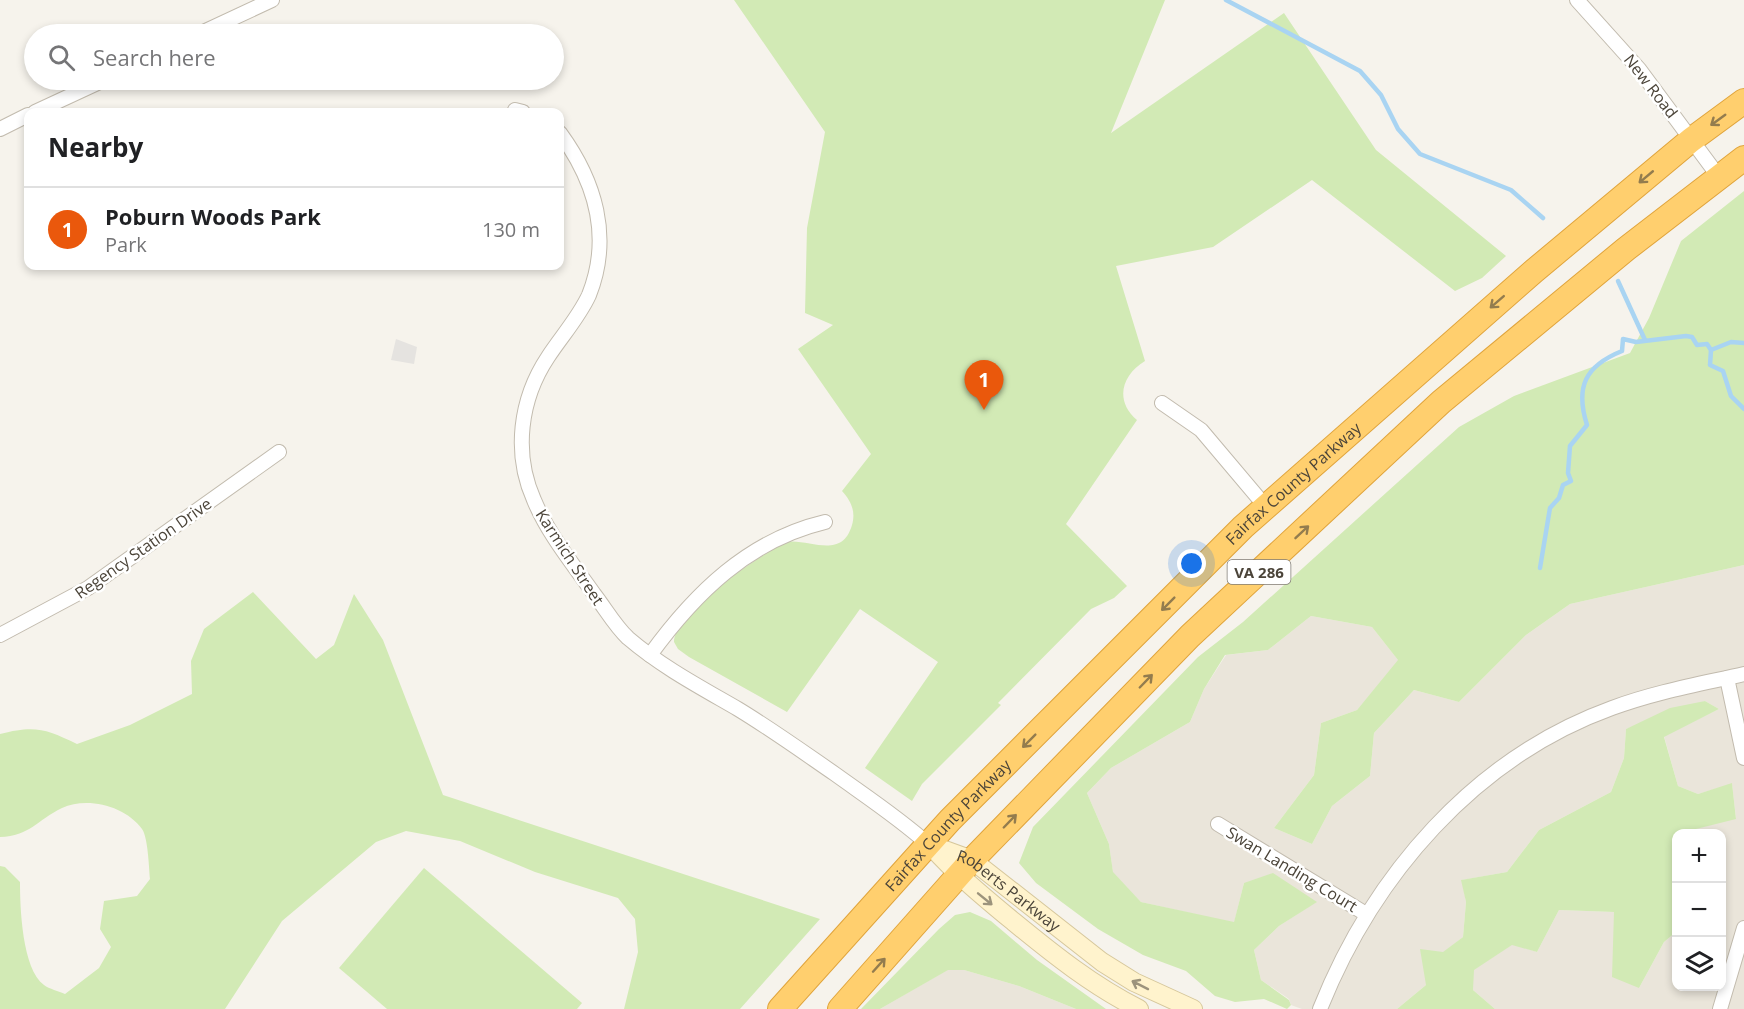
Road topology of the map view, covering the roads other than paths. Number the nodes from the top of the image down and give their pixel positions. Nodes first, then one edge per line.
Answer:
1 (272, 0) edge
2 (1577, 0) edge
3 (220, 24) edge
4 (82, 90) edge
5 (1744, 101) edge
6 (44, 108) edge
7 (24, 118) edge
8 (0, 129) edge
9 (564, 139) edge
10 (1692, 140) junction
11 (1744, 158) edge
12 (1719, 177) junction
13 (1162, 404) dead end
14 (279, 452) dead end
15 (1266, 507) junction
16 (825, 522) dead end
17 (0, 635) edge
18 (650, 655) junction
19 (1744, 674) edge
20 (1727, 678) junction
21 (1744, 758) edge
22 (1218, 824) dead end
23 (928, 844) junction
24 (965, 868) junction
25 (1366, 914) junction
26 (1744, 928) edge
27 (780, 1009) edge
28 (840, 1009) edge
29 (1139, 1009) edge
30 (1193, 1009) edge
31 (1320, 1009) edge
32 (1720, 1009) edge

1 - 3 street
2 - 10 street, New Road
4 - 6 street
5 -> 10 highway, Fairfax County Parkway / VA 286
7 - 8 street
9 - 18 street, Karmich Street
10 - 12 street, New Road
10 -> 15 highway, Fairfax County Parkway / VA 286
11 - 12 highway, VA 286
24 -> 12 highway, VA 286
13 - 15 street
14 - 17 street, Regency Station Drive
15 -> 23 highway, Fairfax County Parkway / VA 286
16 - 18 street
18 - 23 street, Karmich Street
19 - 20 street
20 - 21 street
20 - 25 street
22 - 25 street, Swan Landing Court
23 - 24 main road, Roberts Parkway
23 - 27 highway, Fairfax County Parkway / VA 286
28 -> 24 highway, VA 286
24 -> 29 main road, Roberts Parkway
30 -> 24 main road, Roberts Parkway
25 - 31 street
26 - 32 street

